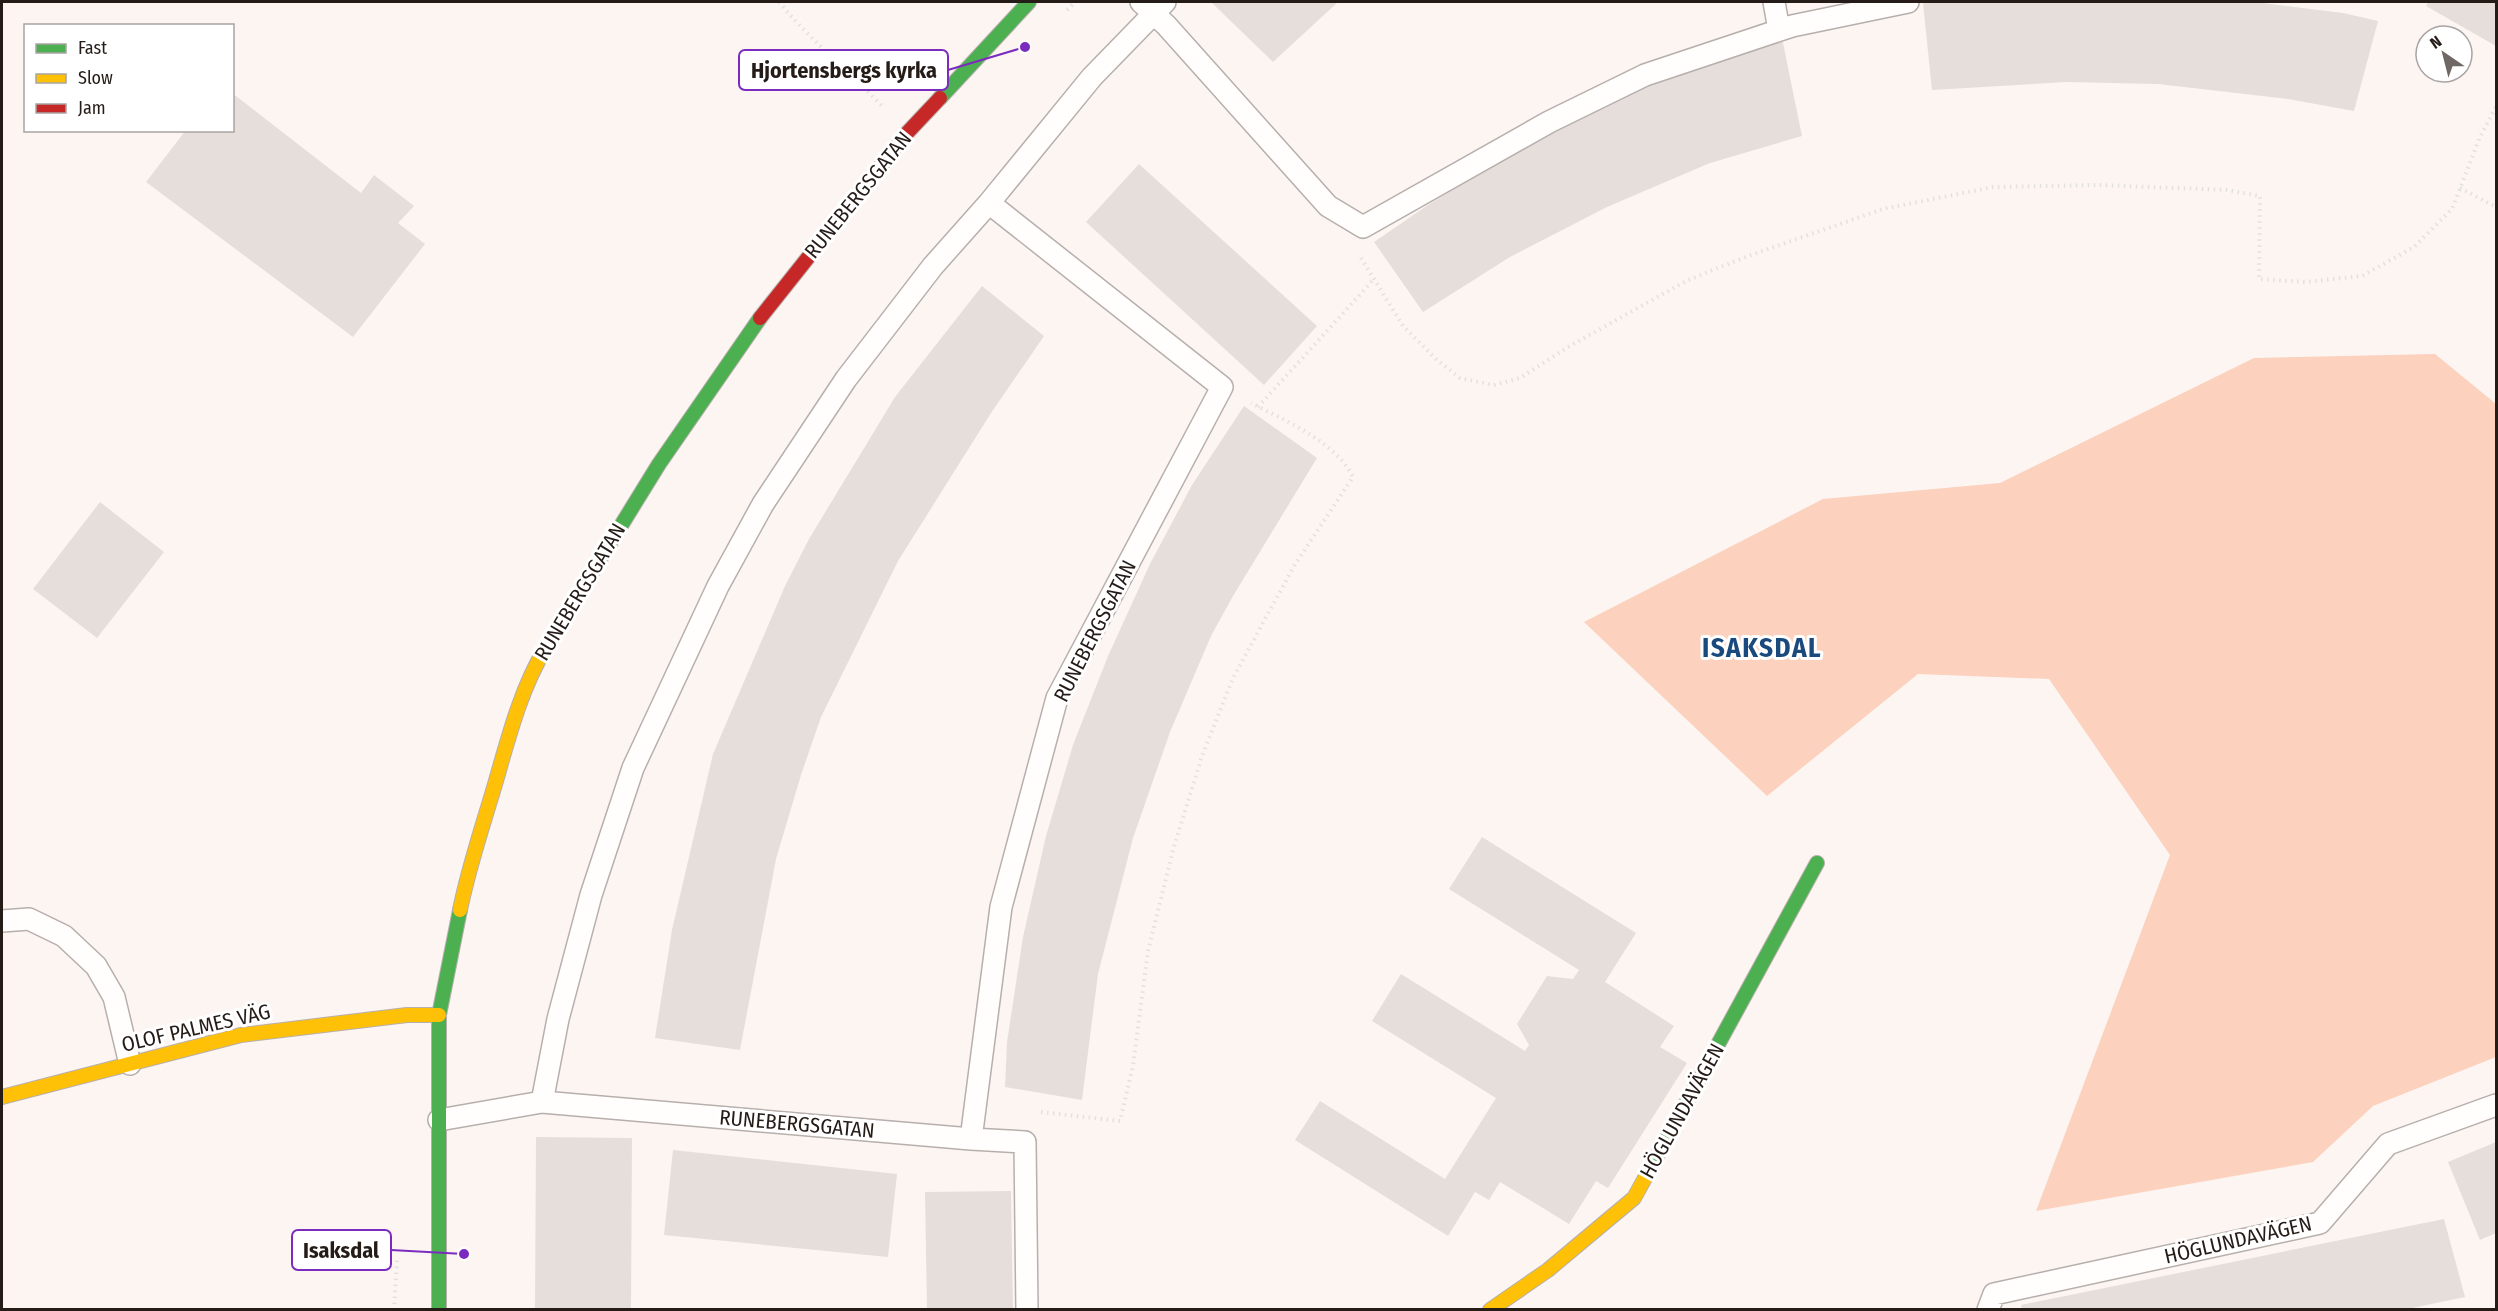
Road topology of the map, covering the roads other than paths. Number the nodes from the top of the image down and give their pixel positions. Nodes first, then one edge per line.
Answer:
1 (1029, 2) edge
2 (1774, 2) edge
3 (1908, 2) edge
4 (1153, 5) edge
5 (1779, 30) junction
6 (989, 203) junction
7 (1817, 863) dead end
8 (2, 921) edge
9 (439, 1015) junction
10 (130, 1064) junction
11 (2, 1097) edge
12 (542, 1102) junction
13 (2496, 1105) edge
14 (439, 1120) junction
15 (971, 1139) junction
16 (439, 1310) edge
17 (1027, 1310) edge
18 (1490, 1310) edge
19 (1988, 1310) edge

1 - 9 street, RUNEBERGSGATAN
2 - 5 lane
3 - 5 lane
4 - 5 lane
4 - 6 lane
6 - 12 lane
6 - 15 lane, RUNEBERGSGATAN
7 - 18 street, HÖGLUNDAVÄGEN
8 - 10 lane
9 - 10 street, OLOF PALMES VÄG
9 - 14 street, RUNEBERGSGATAN
10 - 11 street, OLOF PALMES VÄG
12 - 14 lane, RUNEBERGSGATAN
12 - 15 lane, RUNEBERGSGATAN
13 - 19 lane, HÖGLUNDAVÄGEN
14 - 16 street, RUNEBERGSGATAN
15 - 17 lane

